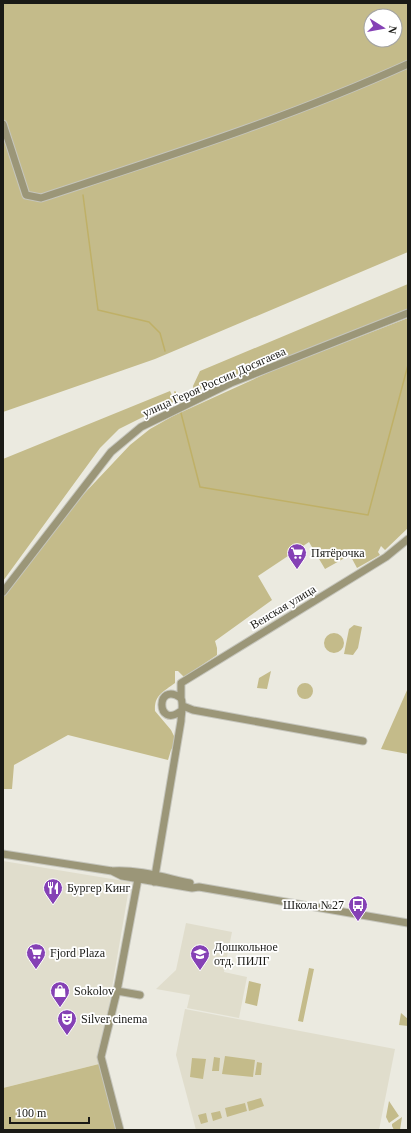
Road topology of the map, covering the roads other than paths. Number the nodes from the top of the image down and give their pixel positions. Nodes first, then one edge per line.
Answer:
1 (408, 64) edge
2 (3, 124) edge
3 (408, 313) edge
4 (408, 539) edge
5 (3, 592) edge
6 (181, 698) junction
7 (182, 709) junction
8 (363, 741) dead end
9 (3, 854) edge
10 (112, 871) junction
11 (138, 879) junction
12 (155, 879) junction
13 (408, 923) edge
14 (117, 991) junction
15 (140, 995) dead end
16 (120, 1130) edge

1 - 2 street
3 - 5 street, улица Героя России Досягаева
4 - 6 street, Венская улица
6 - 7 street
6 - 7 street
7 - 8 street
7 - 12 street
9 - 10 street
10 - 11 street
10 - 12 street
11 - 12 street
11 - 14 street
12 - 13 street
14 - 15 street
14 - 16 street

